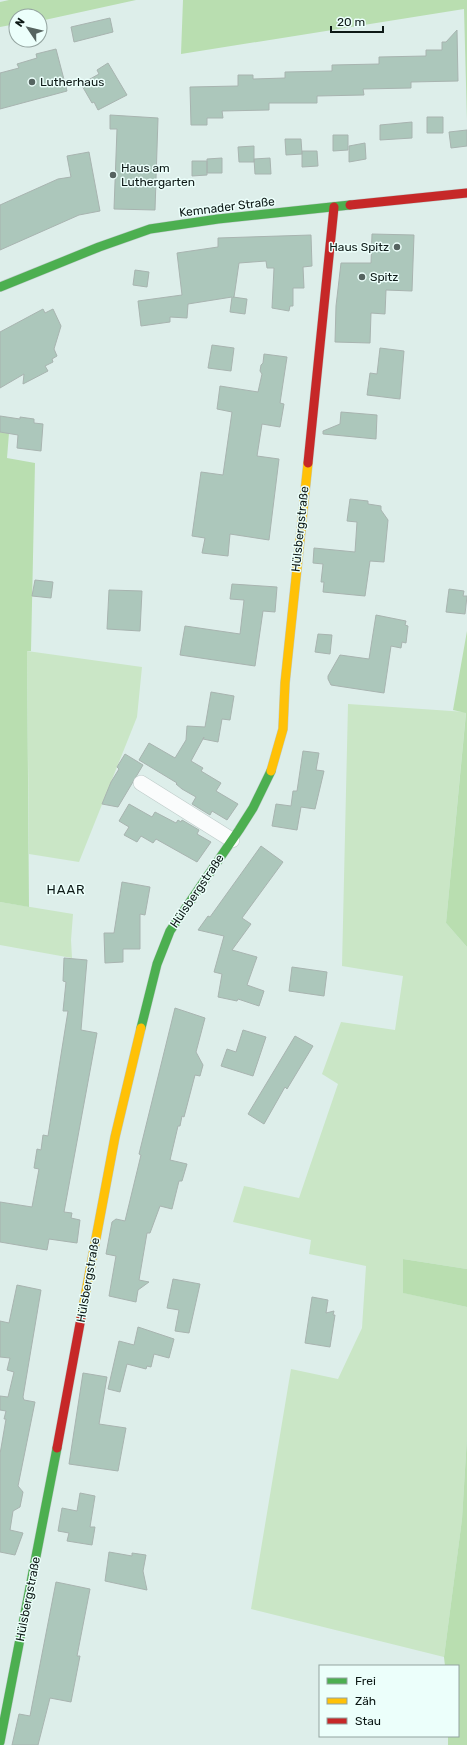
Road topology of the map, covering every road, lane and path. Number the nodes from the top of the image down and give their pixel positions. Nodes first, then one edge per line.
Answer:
1 (467, 193) edge
2 (334, 207) junction
3 (0, 288) edge
4 (141, 783) dead end
5 (232, 840) junction
6 (0, 1742) edge

1 - 2 street, Kemnader Straße
2 - 3 street, Kemnader Straße
2 - 5 street, Hülsbergstraße
4 - 5 street
5 - 6 street, Hülsbergstraße

